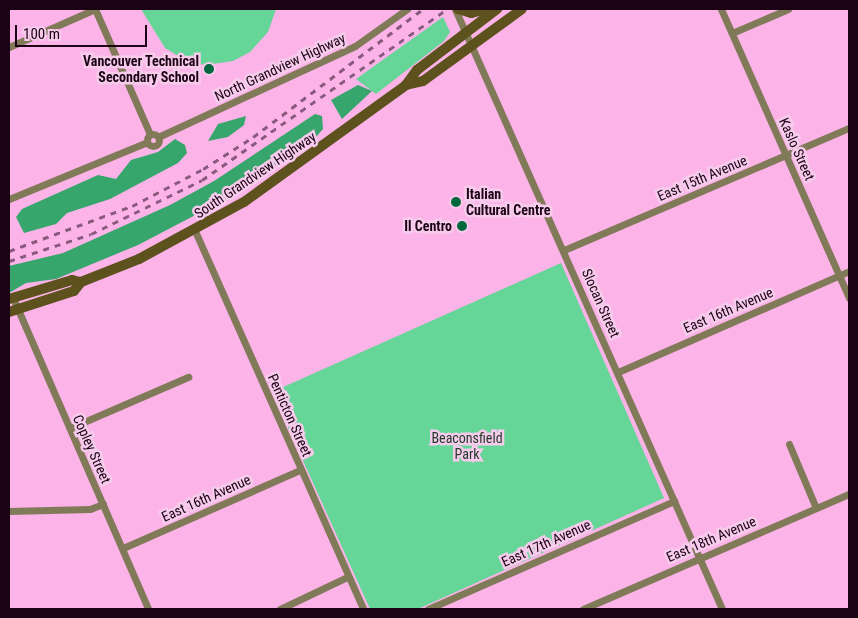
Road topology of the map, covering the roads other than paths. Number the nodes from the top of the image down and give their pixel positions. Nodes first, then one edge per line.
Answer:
1 (95, 9) edge
2 (406, 9) edge
3 (457, 9) edge
4 (488, 9) edge
5 (497, 9) edge
6 (522, 9) edge
7 (721, 9) edge
8 (788, 9) edge
9 (467, 32) junction
10 (732, 33) junction
11 (473, 46) junction
12 (9, 47) edge
13 (406, 85) junction
14 (849, 128) edge
15 (148, 138) junction
16 (786, 155) junction
17 (9, 199) edge
18 (195, 231) junction
19 (564, 250) junction
20 (849, 271) edge
21 (839, 276) junction
22 (81, 282) junction
23 (849, 298) edge
24 (11, 299) edge
25 (13, 311) edge
26 (618, 372) junction
27 (188, 377) dead end
28 (70, 428) junction
29 (788, 444) dead end
30 (300, 470) junction
31 (849, 494) edge
32 (674, 501) junction
33 (103, 504) junction
34 (816, 508) junction
35 (9, 511) edge
36 (122, 548) junction
37 (700, 557) junction
38 (348, 577) junction
39 (444, 602) junction
40 (148, 609) edge
41 (280, 609) edge
42 (363, 609) edge
43 (428, 609) edge
44 (448, 609) edge
45 (583, 609) edge
46 (722, 609) edge

1 - 12 street
1 - 15 street
2 - 15 street, North Grandview Highway
3 - 4 main road
3 - 9 street, Slocan Street
5 - 9 main road, South Grandview Highway
6 - 11 main road, South Grandview Highway
7 - 10 street, Kaslo Street
8 - 10 street
9 - 11 street, Slocan Street
9 - 13 main road, South Grandview Highway
10 - 16 street, Kaslo Street
11 - 13 main road, South Grandview Highway
11 - 19 street, Slocan Street
13 - 18 main road, South Grandview Highway
14 - 16 street, East 15th Avenue
15 - 17 street
16 - 19 street, East 15th Avenue
16 - 21 street, Kaslo Street
18 - 22 main road, South Grandview Highway
18 - 30 street, Penticton Street
19 - 26 street, Slocan Street
20 - 21 street, East 16th Avenue
21 - 23 street, Kaslo Street
21 - 26 street, East 16th Avenue
22 - 24 main road, South Grandview Highway
22 - 25 main road, South Grandview Highway
24 - 25 street, Copley Street
25 - 28 street, Copley Street
26 - 32 street, Slocan Street
27 - 28 street
28 - 33 street, Copley Street
29 - 34 street
30 - 36 street, East 16th Avenue
30 - 38 street, Penticton Street
31 - 34 street, East 18th Avenue
32 - 37 street, Slocan Street
32 - 39 street, East 17th Avenue
33 - 35 street
33 - 36 street, Copley Street
34 - 37 street, East 18th Avenue
36 - 40 street, Copley Street
37 - 45 street, East 18th Avenue
37 - 46 street, Slocan Street
38 - 41 street
38 - 42 street, Penticton Street
39 - 43 street, East 17th Avenue
39 - 44 street

